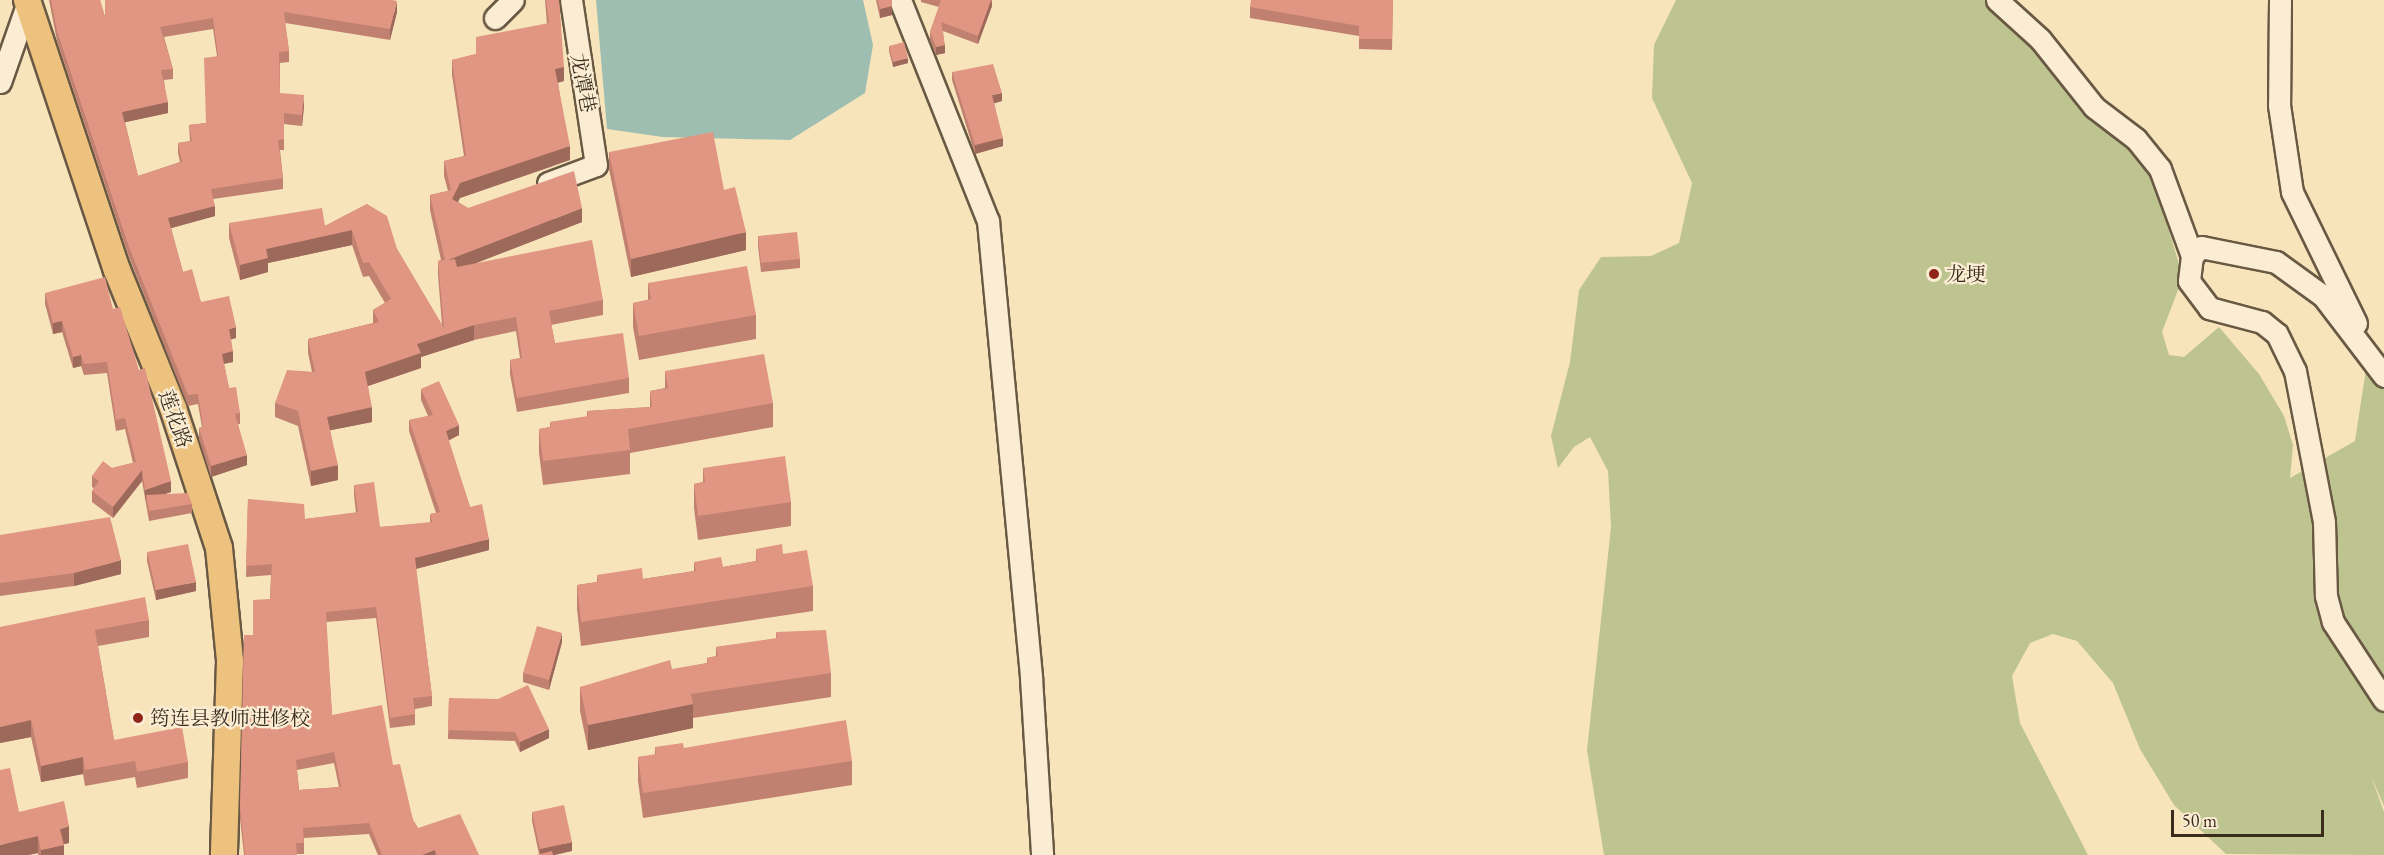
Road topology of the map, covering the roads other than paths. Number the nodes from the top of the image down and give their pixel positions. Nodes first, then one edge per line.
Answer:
1 (513, 0) edge
2 (571, 0) edge
3 (900, 0) edge
4 (1997, 0) edge
5 (2280, 0) edge
6 (28, 1) edge
7 (495, 18) dead end
8 (0, 82) edge
9 (522, 190) edge
10 (2192, 256) junction
11 (2373, 358) junction
12 (2384, 376) edge
13 (2384, 700) edge
14 (224, 855) edge
15 (1042, 855) edge

1 - 7 street
2 - 9 street, 龙潭巷
3 - 15 street
4 - 10 street
5 - 11 street
6 - 8 street
6 - 14 main road, 莲花路
10 - 11 street
10 - 13 street
11 - 12 street

